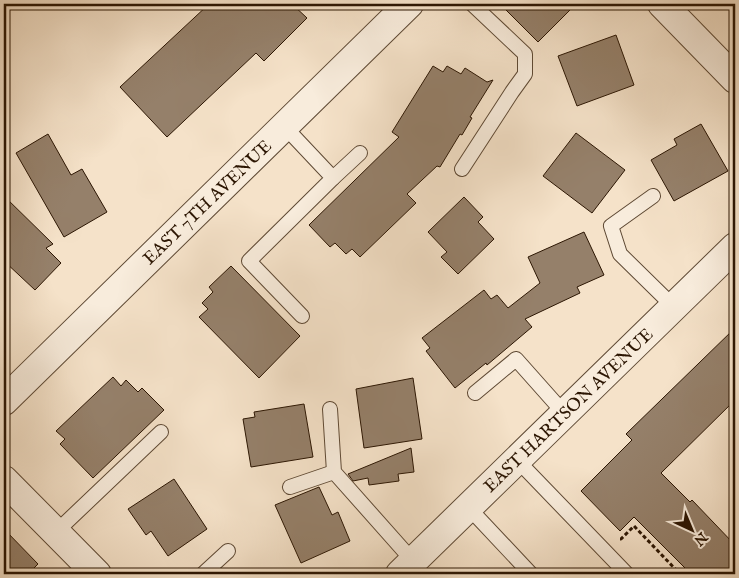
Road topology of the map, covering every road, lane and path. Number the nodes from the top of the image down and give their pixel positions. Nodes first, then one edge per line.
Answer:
1 (409, 4) edge
2 (472, 4) edge
3 (662, 4) edge
4 (735, 79) edge
5 (284, 126) junction
6 (360, 152) dead end
7 (462, 169) dead end
8 (332, 178) junction
9 (653, 196) dead end
10 (735, 247) edge
11 (674, 307) junction
12 (302, 316) dead end
13 (475, 394) dead end
14 (4, 401) edge
15 (330, 409) dead end
16 (564, 413) junction
17 (161, 432) dead end
18 (517, 460) junction
19 (334, 472) junction
20 (4, 480) edge
21 (290, 487) dead end
22 (468, 507) junction
23 (56, 532) junction
24 (614, 533) dead end
25 (228, 551) dead end
26 (406, 568) edge
27 (98, 574) edge
28 (203, 574) edge
29 (531, 574) edge
30 (627, 574) edge
31 (680, 574) edge

1 - 5 street, EAST 7TH AVENUE
2 - 7 lane
3 - 4 street
5 - 8 lane
5 - 14 street, EAST 7TH AVENUE
6 - 8 lane
8 - 12 lane
9 - 11 lane
10 - 11 street, EAST HARTSON AVENUE
11 - 16 street, EAST HARTSON AVENUE
13 - 16 lane
15 - 19 lane
16 - 18 street, EAST HARTSON AVENUE
17 - 23 lane
18 - 22 street, EAST HARTSON AVENUE
18 - 30 lane
19 - 21 lane
19 - 26 lane
20 - 23 street
22 - 26 street, EAST HARTSON AVENUE
22 - 29 lane
23 - 27 street
24 - 31 path
25 - 28 lane

